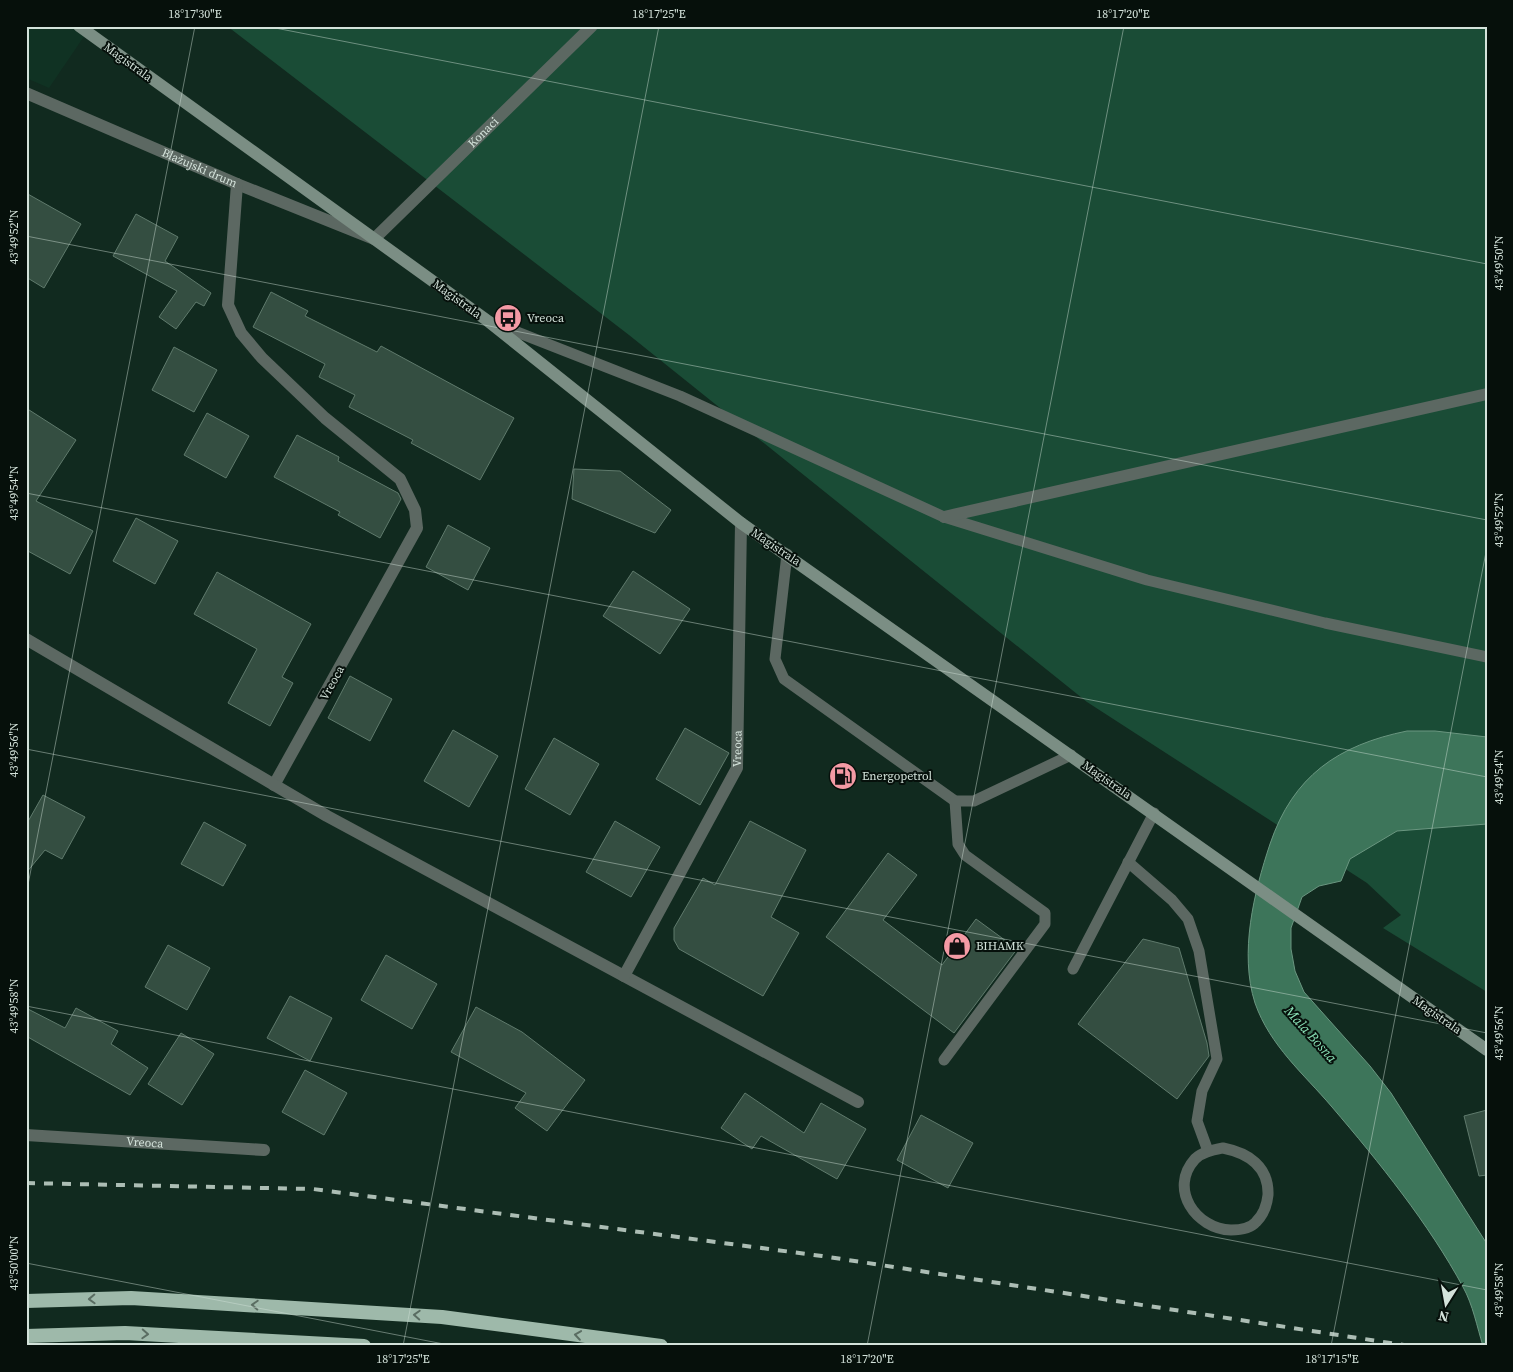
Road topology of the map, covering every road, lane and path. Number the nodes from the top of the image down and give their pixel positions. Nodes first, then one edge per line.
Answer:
1 (79, 26) edge
2 (592, 26) edge
3 (26, 93) edge
4 (237, 184) junction
5 (374, 239) junction
6 (488, 321) junction
7 (1487, 394) edge
8 (944, 517) junction
9 (741, 523) junction
10 (787, 554) junction
11 (26, 639) edge
12 (1487, 657) edge
13 (1071, 755) junction
14 (274, 785) junction
15 (955, 801) junction
16 (1154, 813) junction
17 (1128, 862) junction
18 (1073, 969) dead end
19 (624, 976) junction
20 (1487, 1050) edge
21 (944, 1060) dead end
22 (858, 1102) dead end
23 (26, 1135) edge
24 (264, 1150) dead end
25 (1208, 1151) junction
26 (26, 1301) edge
27 (26, 1336) edge
28 (364, 1346) edge
29 (661, 1346) edge

1 - 5 main road, Magistrala
2 - 5 street, Konaci
3 - 4 street, Blažujski drum
4 - 5 street, Blažujski drum
4 - 14 street, Vreoca
5 - 6 main road, Magistrala
6 - 8 lane
6 - 9 main road, Magistrala
7 - 8 street
8 - 12 lane
9 - 10 main road, Magistrala
9 - 19 street, Vreoca
10 - 13 main road, Magistrala
10 - 15 lane
11 - 14 street
13 - 15 lane
13 - 16 main road, Magistrala
14 - 19 street
15 - 21 lane
16 - 17 lane
16 - 20 main road, Magistrala
17 - 18 lane
17 - 25 lane
19 - 22 street
23 - 24 street, Vreoca
25 - 25 lane
29 -> 26 highway
27 -> 28 highway

